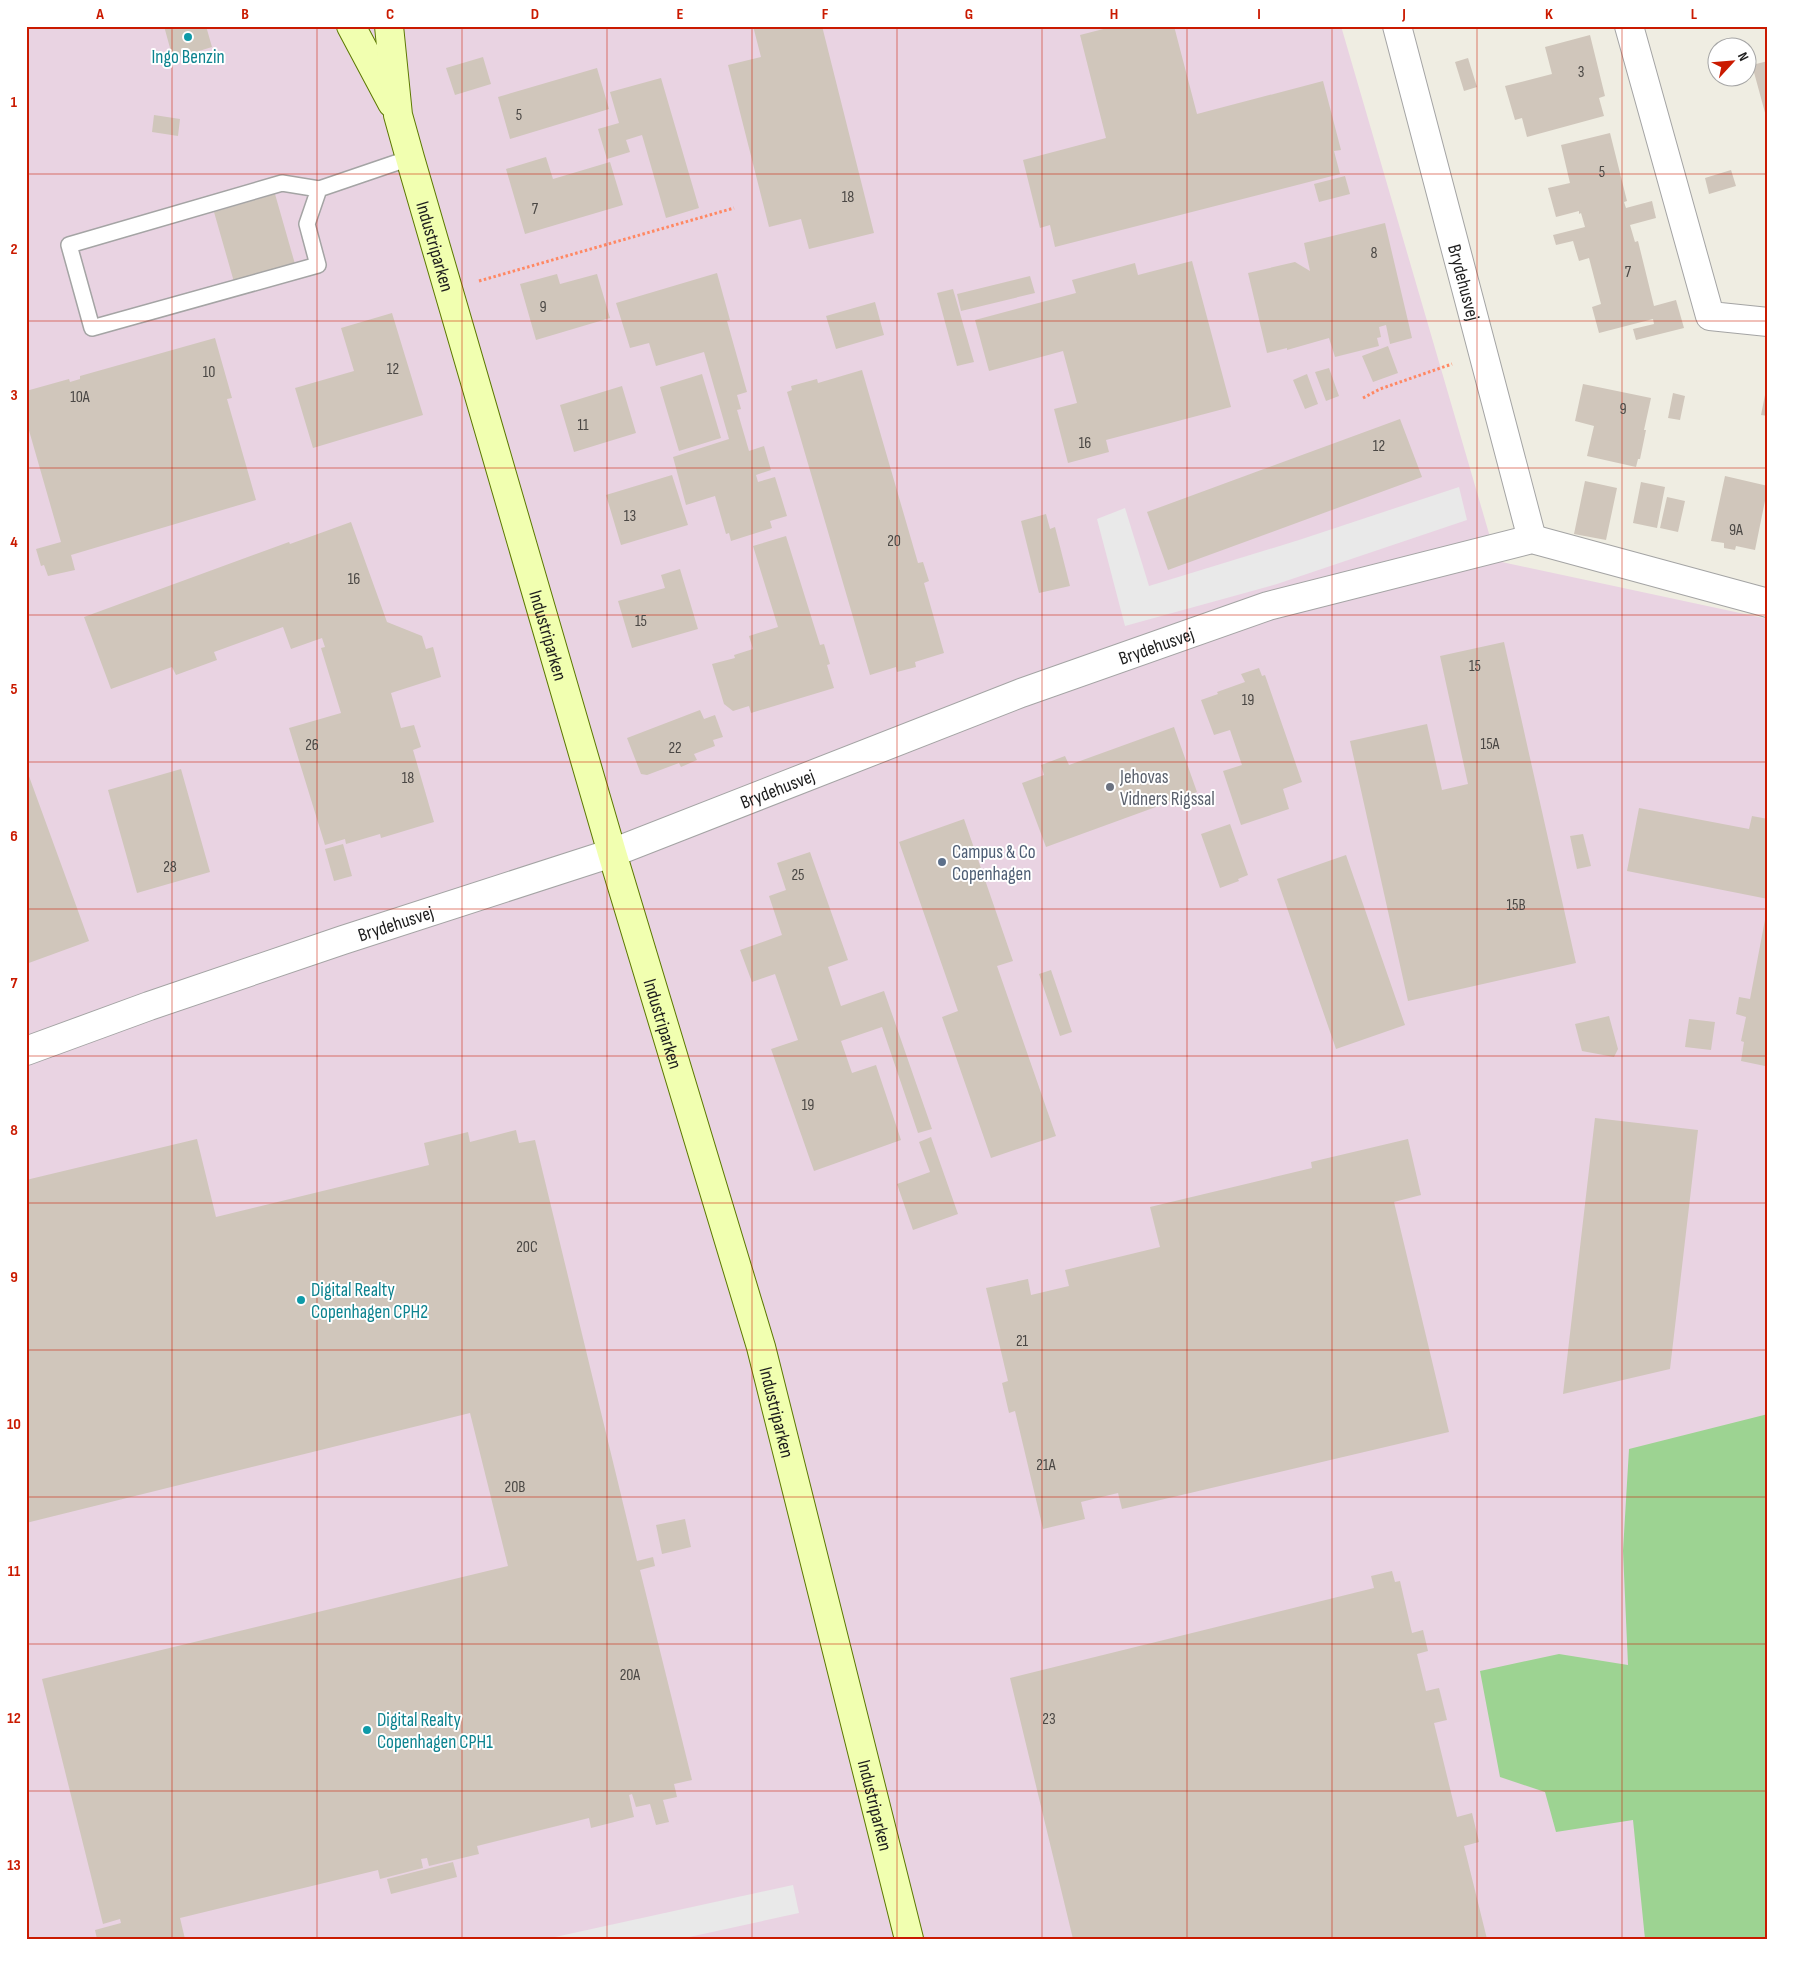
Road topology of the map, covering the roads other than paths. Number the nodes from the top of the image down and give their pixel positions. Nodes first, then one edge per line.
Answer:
1 (351, 26) edge
2 (389, 26) edge
3 (1397, 26) edge
4 (1629, 26) edge
5 (398, 115) junction
6 (410, 158) junction
7 (319, 189) junction
8 (1768, 322) edge
9 (1532, 539) junction
10 (1768, 603) edge
11 (612, 853) junction
12 (26, 1050) edge
13 (909, 1939) edge

1 - 5 street, Industriparken
2 - 5 street, Industriparken
3 - 9 street, Brydehusvej
4 - 8 street
5 - 6 street, Industriparken
6 - 7 lane
6 - 11 street, Industriparken
7 - 7 lane
9 - 10 street, Brydehusvej
9 - 11 street, Brydehusvej
11 - 12 street, Brydehusvej
11 - 13 street, Industriparken

